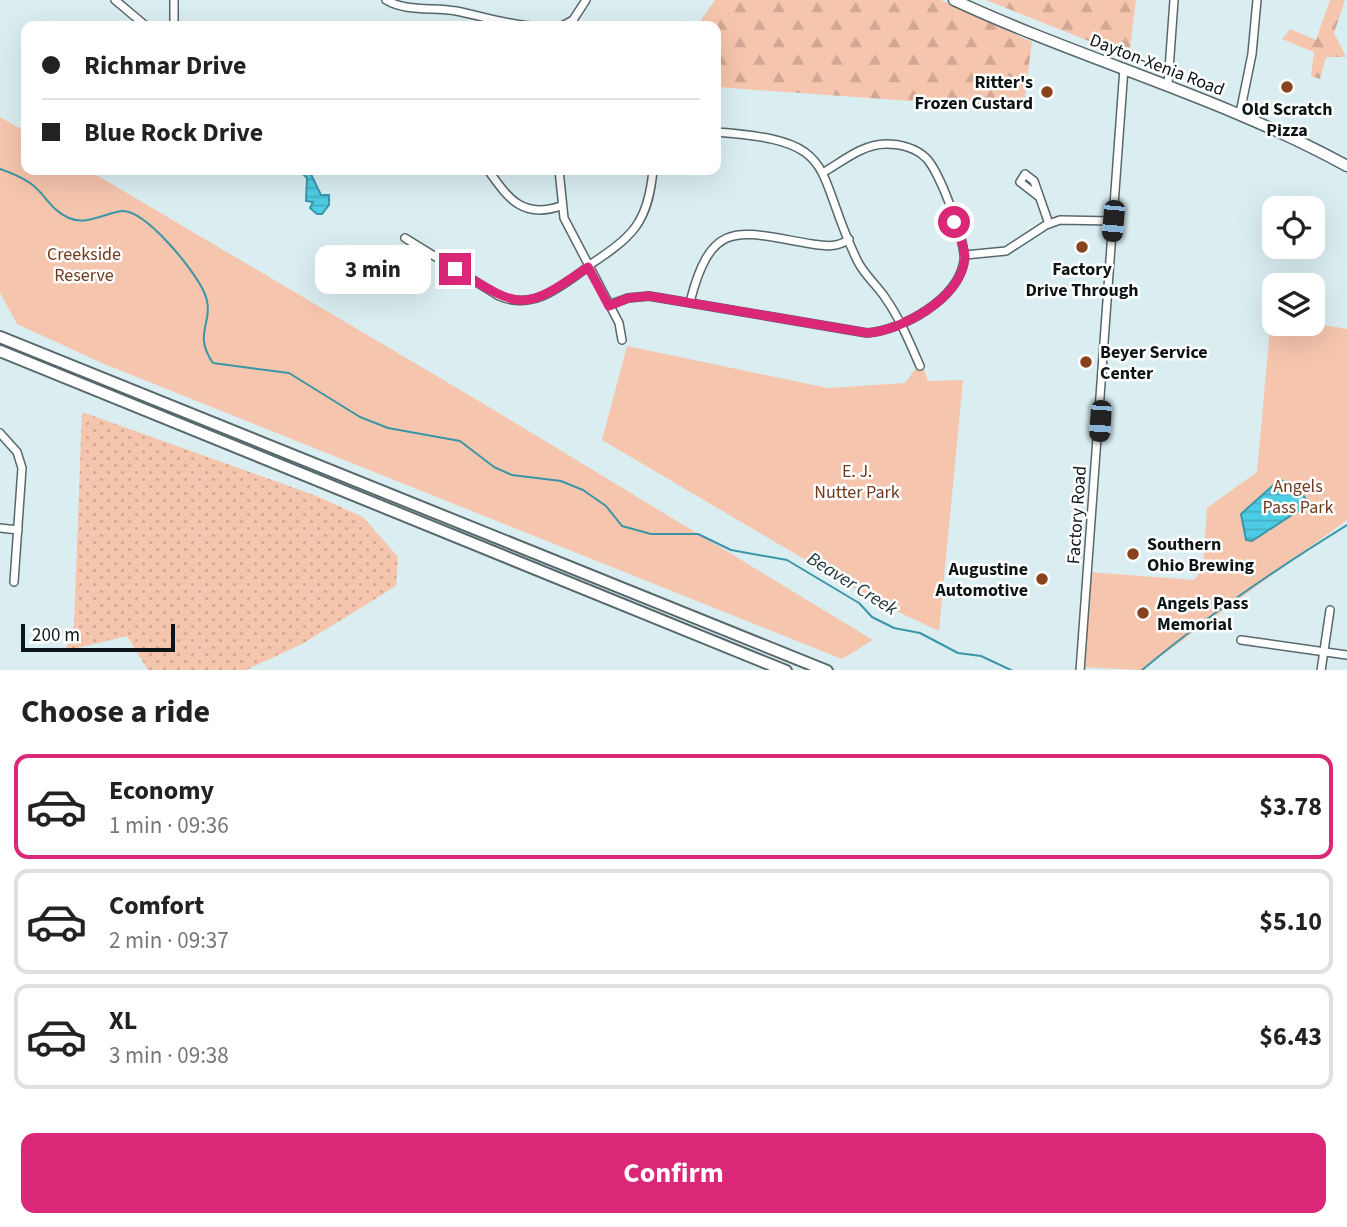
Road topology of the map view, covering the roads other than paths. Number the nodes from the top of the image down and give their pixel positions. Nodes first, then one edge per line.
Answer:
1 (115, 0) edge
2 (174, 0) edge
3 (386, 0) edge
4 (586, 0) edge
5 (954, 0) edge
6 (1174, 0) edge
7 (1256, 0) edge
8 (140, 21) edge
9 (174, 21) edge
10 (490, 21) edge
11 (571, 21) edge
12 (1124, 68) junction
13 (1168, 84) junction
14 (1240, 114) junction
15 (721, 132) edge
16 (1347, 166) edge
17 (824, 172) junction
18 (492, 175) edge
19 (559, 175) edge
20 (652, 175) edge
21 (1038, 197) dead end
22 (561, 206) junction
23 (1113, 221) junction
24 (1049, 224) junction
25 (405, 238) dead end
26 (849, 239) junction
27 (965, 255) junction
28 (588, 266) junction
29 (690, 302) junction
30 (609, 306) junction
31 (900, 323) junction
32 (0, 337) edge
33 (622, 340) dead end
34 (0, 351) edge
35 (920, 366) dead end
36 (0, 433) edge
37 (0, 528) edge
38 (18, 530) junction
39 (14, 583) dead end
40 (1330, 610) dead end
41 (1241, 640) dead end
42 (1324, 651) junction
43 (1347, 655) edge
44 (786, 670) edge
45 (827, 670) edge
46 (1080, 670) edge
47 (1321, 670) edge

1 - 8 street
2 - 9 street
3 - 10 street
4 - 11 street
5 - 12 main road, Dayton-Xenia Road
6 - 13 street
7 - 14 street
12 - 13 main road, Dayton-Xenia Road
12 - 23 street, Factory Road
13 - 14 main road, Dayton-Xenia Road
14 - 16 main road, Dayton-Xenia Road
15 - 17 street
17 - 26 street
17 - 27 street
18 - 22 street
19 - 22 street
20 - 28 street
21 - 24 street
22 - 28 street
23 - 24 street
23 - 46 street, Factory Road
24 - 27 street
25 - 28 street
26 - 29 street
26 - 31 street
27 - 31 street
28 - 30 street
29 - 30 street
29 - 31 street
30 - 33 street
31 - 35 street
32 - 45 highway
34 - 44 highway
36 - 38 street
37 - 38 street
38 - 39 street
40 - 42 street
41 - 42 street
42 - 43 street
42 - 47 street

